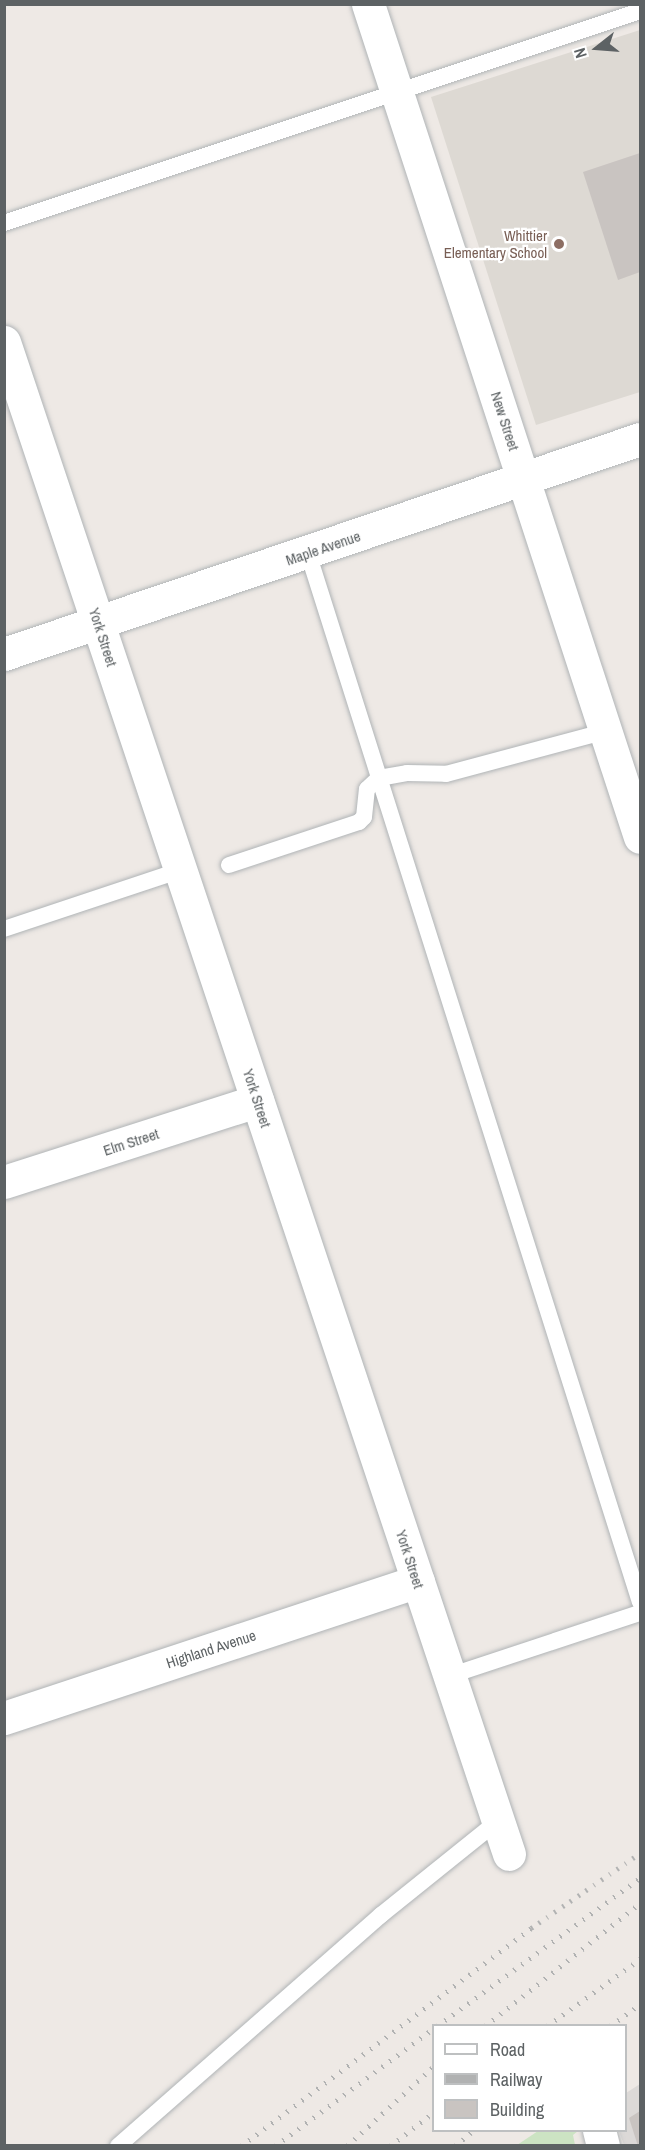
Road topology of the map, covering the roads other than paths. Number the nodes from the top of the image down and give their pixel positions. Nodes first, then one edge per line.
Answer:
1 (369, 4) edge
2 (640, 11) edge
3 (398, 90) junction
4 (4, 223) edge
5 (4, 342) edge
6 (13, 395) edge
7 (640, 438) edge
8 (523, 479) junction
9 (308, 553) junction
10 (98, 623) junction
11 (4, 654) edge
12 (606, 731) junction
13 (378, 778) junction
14 (640, 837) edge
15 (229, 865) dead end
16 (181, 870) junction
17 (4, 929) edge
18 (257, 1101) junction
19 (4, 1182) edge
20 (418, 1581) junction
21 (640, 1602) edge
22 (640, 1613) edge
23 (449, 1676) junction
24 (4, 1718) edge
25 (498, 1821) junction
26 (509, 1854) dead end
27 (118, 2145) edge

1 - 3 street, New Street
2 - 3 lane
3 - 4 lane
3 - 8 street, New Street
5 - 6 street, York Street
6 - 10 street, York Street
7 - 8 street, Maple Avenue
8 - 9 street, Maple Avenue
8 - 12 street, New Street
9 - 10 street, Maple Avenue
9 - 13 lane
10 - 11 street, Maple Avenue
10 - 16 street, York Street
12 - 13 lane
12 - 14 street, New Street
13 - 15 lane
13 - 21 lane
16 - 17 lane
16 - 18 street, York Street
18 - 19 street, Elm Street
18 - 20 street, York Street
20 - 23 street, York Street
20 - 24 street, Highland Avenue
22 - 23 lane
23 - 25 street, York Street
25 - 26 street, York Street
25 - 27 lane

